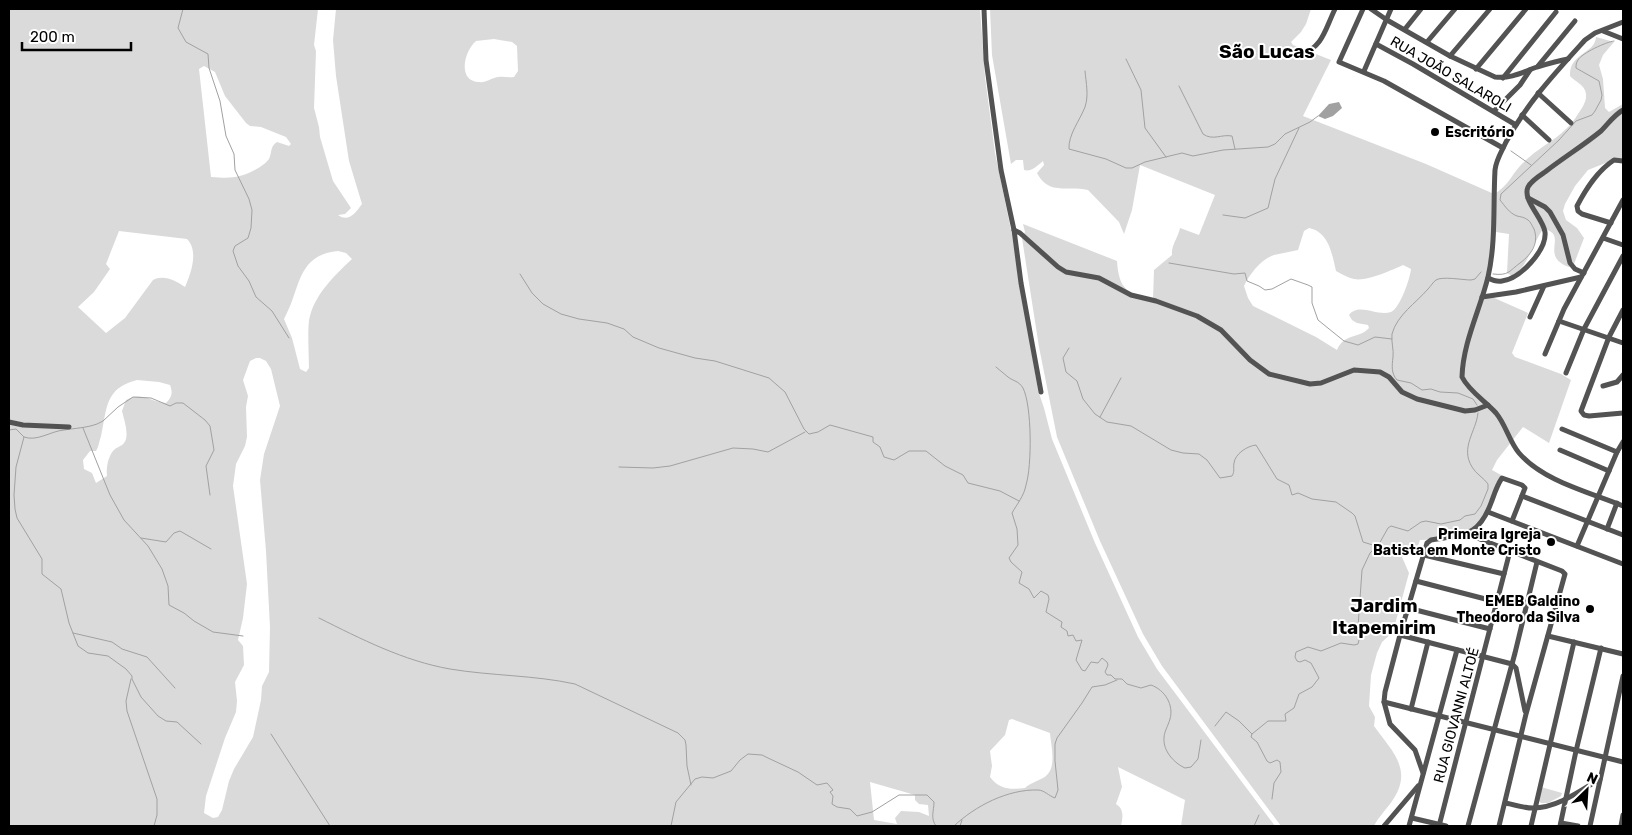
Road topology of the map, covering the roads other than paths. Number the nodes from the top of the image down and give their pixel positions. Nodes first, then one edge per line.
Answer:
1 (984, 9) edge
2 (1335, 9) edge
3 (1363, 9) edge
4 (1371, 9) edge
5 (1391, 9) edge
6 (1421, 9) edge
7 (1455, 9) edge
8 (1490, 9) edge
9 (1526, 9) edge
10 (1556, 12) dead end
11 (1387, 20) junction
12 (1575, 21) dead end
13 (1623, 22) edge
14 (1405, 30) junction
15 (1603, 31) junction
16 (1623, 39) edge
17 (1427, 42) junction
18 (1376, 44) junction
19 (1300, 56) dead end
20 (1450, 56) junction
21 (1568, 59) junction
22 (1538, 67) junction
23 (1476, 69) junction
24 (1531, 70) junction
25 (1364, 71) junction
26 (1502, 78) junction
27 (1538, 94) junction
28 (1623, 110) edge
29 (1494, 111) junction
30 (1522, 115) junction
31 (1571, 123) dead end
32 (1516, 125) junction
33 (1549, 140) dead end
34 (1503, 148) junction
35 (1623, 161) edge
36 (1528, 198) junction
37 (1623, 200) edge
38 (1621, 210) edge
39 (1611, 223) junction
40 (1014, 230) junction
41 (1603, 238) junction
42 (1623, 245) edge
43 (1623, 256) edge
44 (1582, 275) junction
45 (1488, 278) junction
46 (1544, 286) junction
47 (1482, 297) junction
48 (1623, 310) edge
49 (1530, 317) dead end
50 (1559, 321) junction
51 (1584, 329) junction
52 (1609, 337) junction
53 (1623, 343) edge
54 (1544, 354) dead end
55 (1566, 373) dead end
56 (1623, 375) edge
57 (1603, 386) dead end
58 (1041, 392) dead end
59 (1488, 406) junction
60 (1623, 413) edge
61 (9, 422) edge
62 (69, 427) dead end
63 (1562, 429) dead end
64 (1623, 442) edge
65 (1560, 450) dead end
66 (1617, 452) junction
67 (1609, 471) junction
68 (1522, 496) junction
69 (1598, 496) junction
70 (1617, 503) junction
71 (1623, 506) edge
72 (1488, 512) junction
73 (1512, 521) junction
74 (1588, 521) junction
75 (1607, 529) junction
76 (1467, 534) junction
77 (1623, 535) edge
78 (1577, 546) junction
79 (1510, 551) junction
80 (1424, 555) junction
81 (1537, 562) junction
82 (1623, 564) edge
83 (1504, 574) junction
84 (1416, 582) junction
85 (1497, 602) junction
86 (1408, 608) junction
87 (1490, 629) junction
88 (1400, 635) junction
89 (1548, 636) junction
90 (1428, 642) junction
91 (1574, 642) junction
92 (1601, 648) junction
93 (1457, 650) junction
94 (1623, 654) edge
95 (1483, 657) junction
96 (1512, 664) junction
97 (1623, 676) edge
98 (1384, 702) junction
99 (1411, 709) junction
100 (1526, 714) junction
101 (1439, 716) junction
102 (1466, 723) junction
103 (1493, 730) junction
104 (1521, 737) junction
105 (1549, 744) junction
106 (1576, 751) junction
107 (1605, 757) junction
108 (1623, 762) edge
109 (1423, 773) junction
110 (1600, 779) junction
111 (1420, 784) junction
112 (1566, 799) junction
113 (1506, 803) junction
114 (1535, 808) junction
115 (1623, 815) edge
116 (1412, 818) junction
117 (1439, 825) edge
118 (1561, 825) edge
119 (1384, 826) edge
120 (1409, 826) edge
121 (1446, 826) edge
122 (1468, 826) edge
123 (1499, 826) edge
124 (1531, 826) edge
125 (1578, 826) edge
126 (1590, 826) edge
127 (1621, 826) edge

1 - 40 street
2 - 19 street
3 - 25 street
4 - 11 street
5 - 11 street
6 - 14 street
7 - 17 street
8 - 20 street
9 - 23 street
10 - 26 street
11 - 14 street
11 - 18 street
12 - 22 street
13 - 15 street
14 - 17 street
15 - 16 street
15 - 21 street
17 - 20 street
18 - 25 street
18 - 29 street, RUA JOÃO SALAROLI
20 - 23 street
21 - 22 street
21 - 27 street
22 - 24 street
23 - 26 street
24 - 26 street
24 - 29 street
25 - 34 street
27 - 30 street
27 - 31 street
28 - 36 street
29 - 32 street, RUA JOÃO SALAROLI
30 - 32 street
30 - 33 street
32 - 34 street
34 - 45 street
35 - 39 street
36 - 44 street
36 - 45 street
37 - 38 street
38 - 39 street
39 - 41 street
40 - 58 street
40 - 59 street
41 - 42 street
41 - 44 street
43 - 51 street
44 - 46 street
44 - 50 street
45 - 47 street
46 - 47 street
46 - 49 street
47 - 59 street
48 - 52 street
50 - 51 street
50 - 54 street
51 - 52 street
51 - 55 street
52 - 53 street
52 - 60 street
56 - 57 street
59 - 69 street
61 - 62 street
63 - 66 street
64 - 66 street
65 - 67 street
66 - 67 street
67 - 69 street
68 - 72 street
68 - 73 street
68 - 74 street
69 - 70 street
69 - 74 street
70 - 71 street
70 - 75 street
72 - 73 street
72 - 76 street
73 - 78 street
74 - 75 street
74 - 78 street
75 - 77 street
76 - 79 street
76 - 80 street
78 - 82 street
79 - 81 street
79 - 83 street, RUA GIOVANNI ALTOÉ
80 - 83 street
80 - 84 street
81 - 89 street
81 - 96 street
83 - 85 street, RUA GIOVANNI ALTOÉ
84 - 85 street
84 - 86 street
85 - 87 street, RUA GIOVANNI ALTOÉ
86 - 87 street
86 - 88 street
87 - 95 street, RUA GIOVANNI ALTOÉ
88 - 90 street
88 - 98 street
89 - 91 street
89 - 100 street
90 - 93 street
90 - 99 street
91 - 92 street
91 - 105 street
92 - 94 street
92 - 106 street
93 - 95 street
93 - 101 street
95 - 96 street
95 - 102 street, RUA GIOVANNI ALTOÉ
96 - 100 street
96 - 103 street
97 - 107 street
98 - 99 street
98 - 109 street
99 - 101 street
100 - 104 street
101 - 102 street
101 - 109 street
102 - 103 street
102 - 117 street, RUA GIOVANNI ALTOÉ
103 - 104 street
103 - 122 street
104 - 105 street
104 - 113 street
105 - 106 street
105 - 114 street
106 - 107 street
106 - 112 street
107 - 108 street
107 - 110 street
109 - 111 street
110 - 112 street
110 - 126 street
111 - 116 street
111 - 119 street
112 - 114 street
112 - 118 street
113 - 114 street
113 - 123 street
114 - 124 street
115 - 127 street
116 - 117 street
116 - 120 street
117 - 121 street
118 - 125 street

